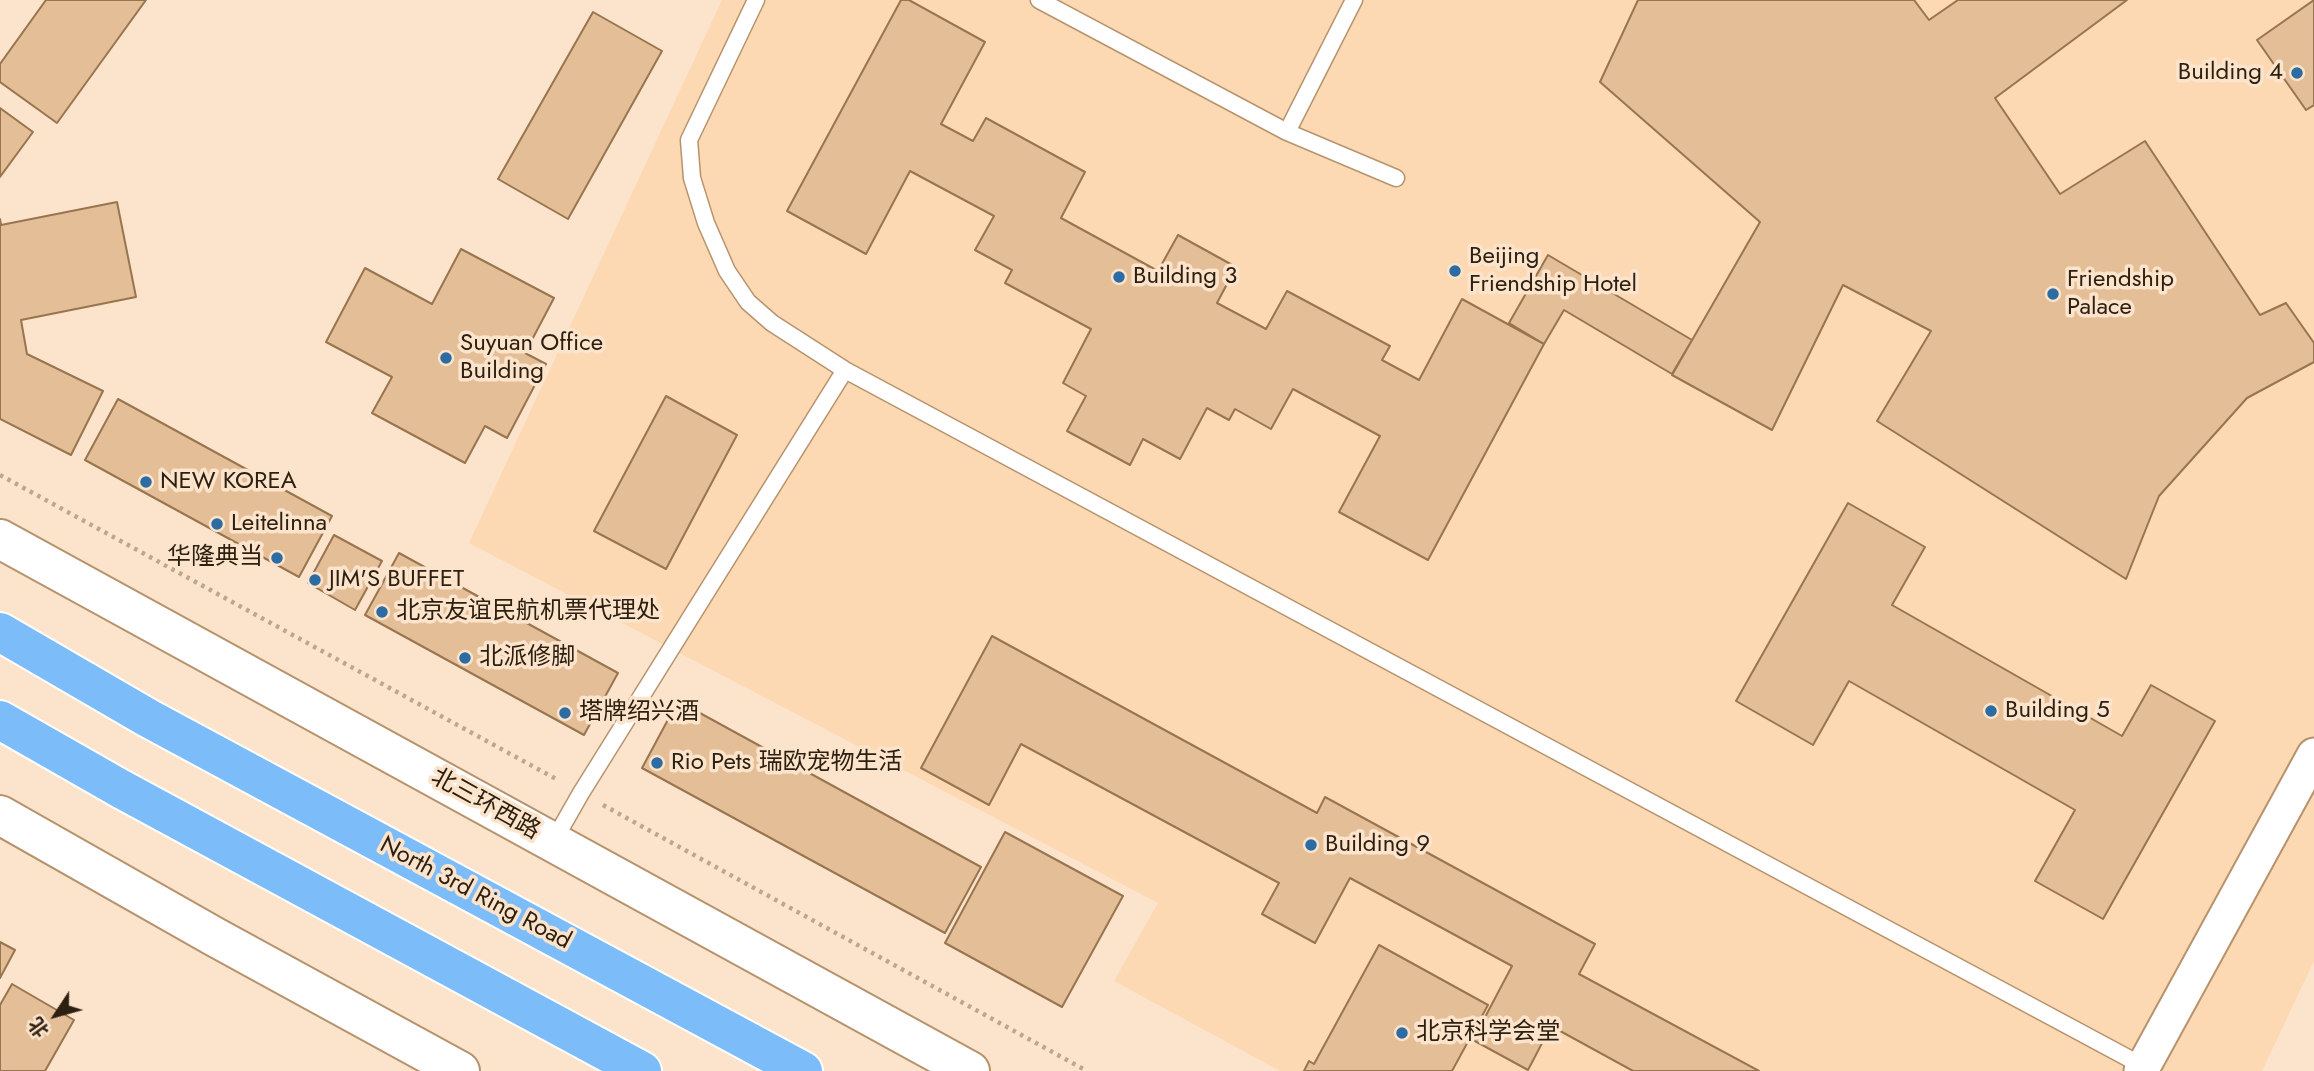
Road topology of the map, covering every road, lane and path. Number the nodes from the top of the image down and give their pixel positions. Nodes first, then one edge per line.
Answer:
1 (757, 0) edge
2 (1039, 0) edge
3 (1354, 0) edge
4 (1287, 132) junction
5 (1396, 178) dead end
6 (845, 370) junction
7 (0, 475) edge
8 (0, 539) edge
9 (0, 632) edge
10 (0, 720) edge
11 (2314, 755) edge
12 (581, 793) junction
13 (0, 815) edge
14 (554, 842) junction
15 (2142, 1069) edge
16 (460, 1071) edge
17 (642, 1071) edge
18 (803, 1071) edge
19 (970, 1071) edge
20 (1087, 1071) edge

1 - 6 lane
2 - 4 lane
3 - 4 lane
4 - 5 lane
6 - 12 lane
6 - 15 lane
7 - 12 path
8 - 14 street, 北三环西路
9 - 18 highway, North 3rd Ring Road
10 - 17 highway
11 - 15 street
12 - 14 lane
12 - 20 path
13 - 16 street
14 - 19 street, 北三环西路

